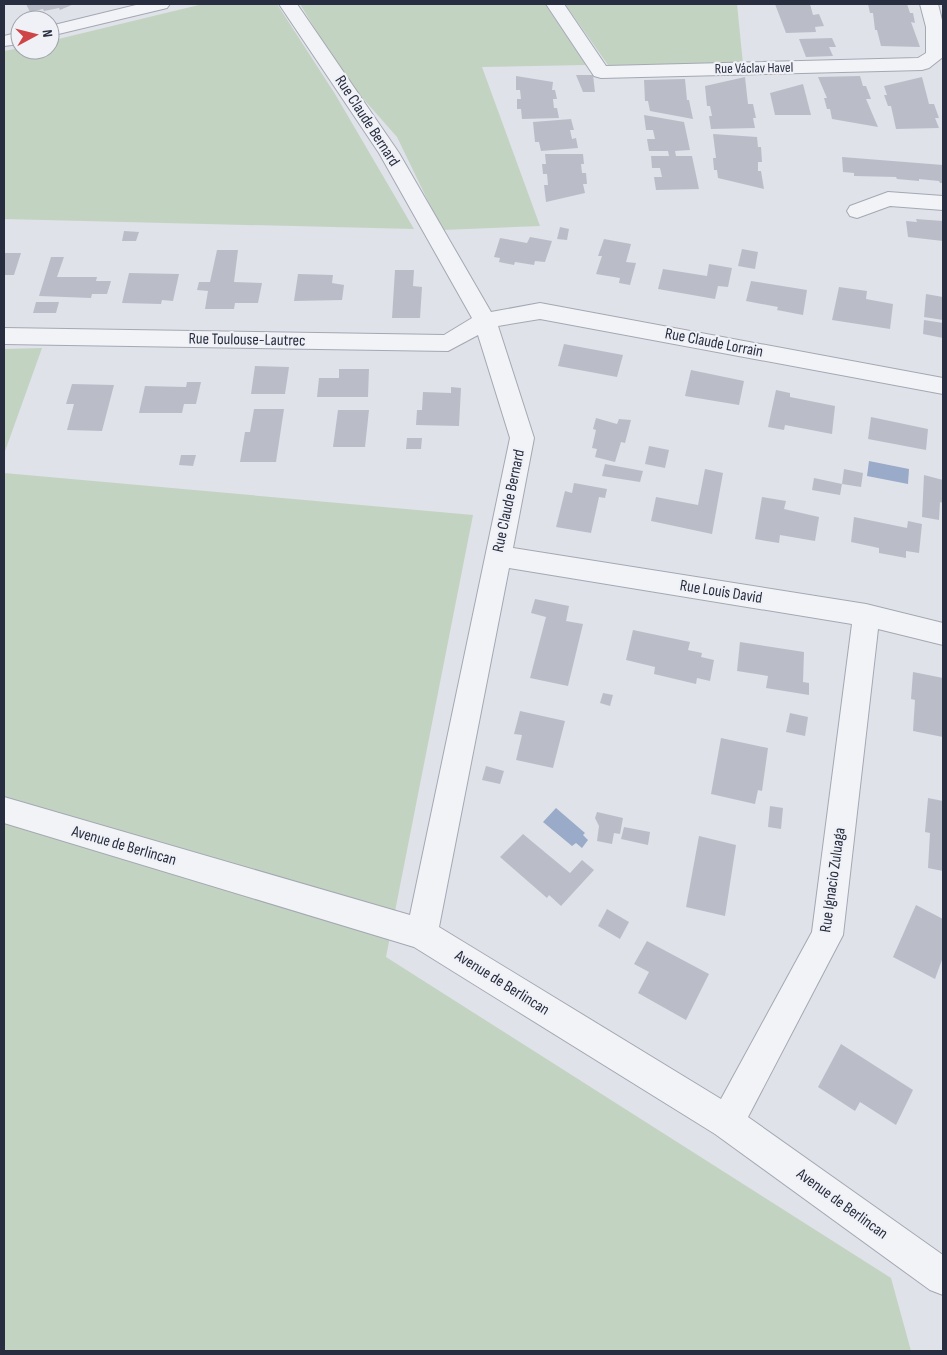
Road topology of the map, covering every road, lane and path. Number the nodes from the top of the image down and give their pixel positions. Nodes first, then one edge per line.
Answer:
1 (161, 4) edge
2 (288, 4) edge
3 (555, 4) edge
4 (929, 4) edge
5 (60, 29) edge
6 (943, 203) edge
7 (857, 211) dead end
8 (485, 320) junction
9 (4, 336) edge
10 (943, 386) edge
11 (497, 556) junction
12 (866, 615) junction
13 (943, 634) edge
14 (4, 810) edge
15 (422, 934) junction
16 (728, 1122) junction
17 (943, 1277) edge

1 - 5 street
2 - 8 street, Rue Claude Bernard
3 - 4 street, Rue Václav Havel
6 - 7 street
8 - 9 street, Rue Toulouse-Lautrec
8 - 10 street, Rue Claude Lorrain
8 - 11 street, Rue Claude Bernard
11 - 12 street, Rue Louis David
11 - 15 street, Rue Claude Bernard
12 - 13 street, Rue Louis David
12 - 16 street, Rue Ignacio Zuluaga
14 - 15 street, Avenue de Berlincan
15 - 16 street, Avenue de Berlincan
16 - 17 street, Avenue de Berlincan

